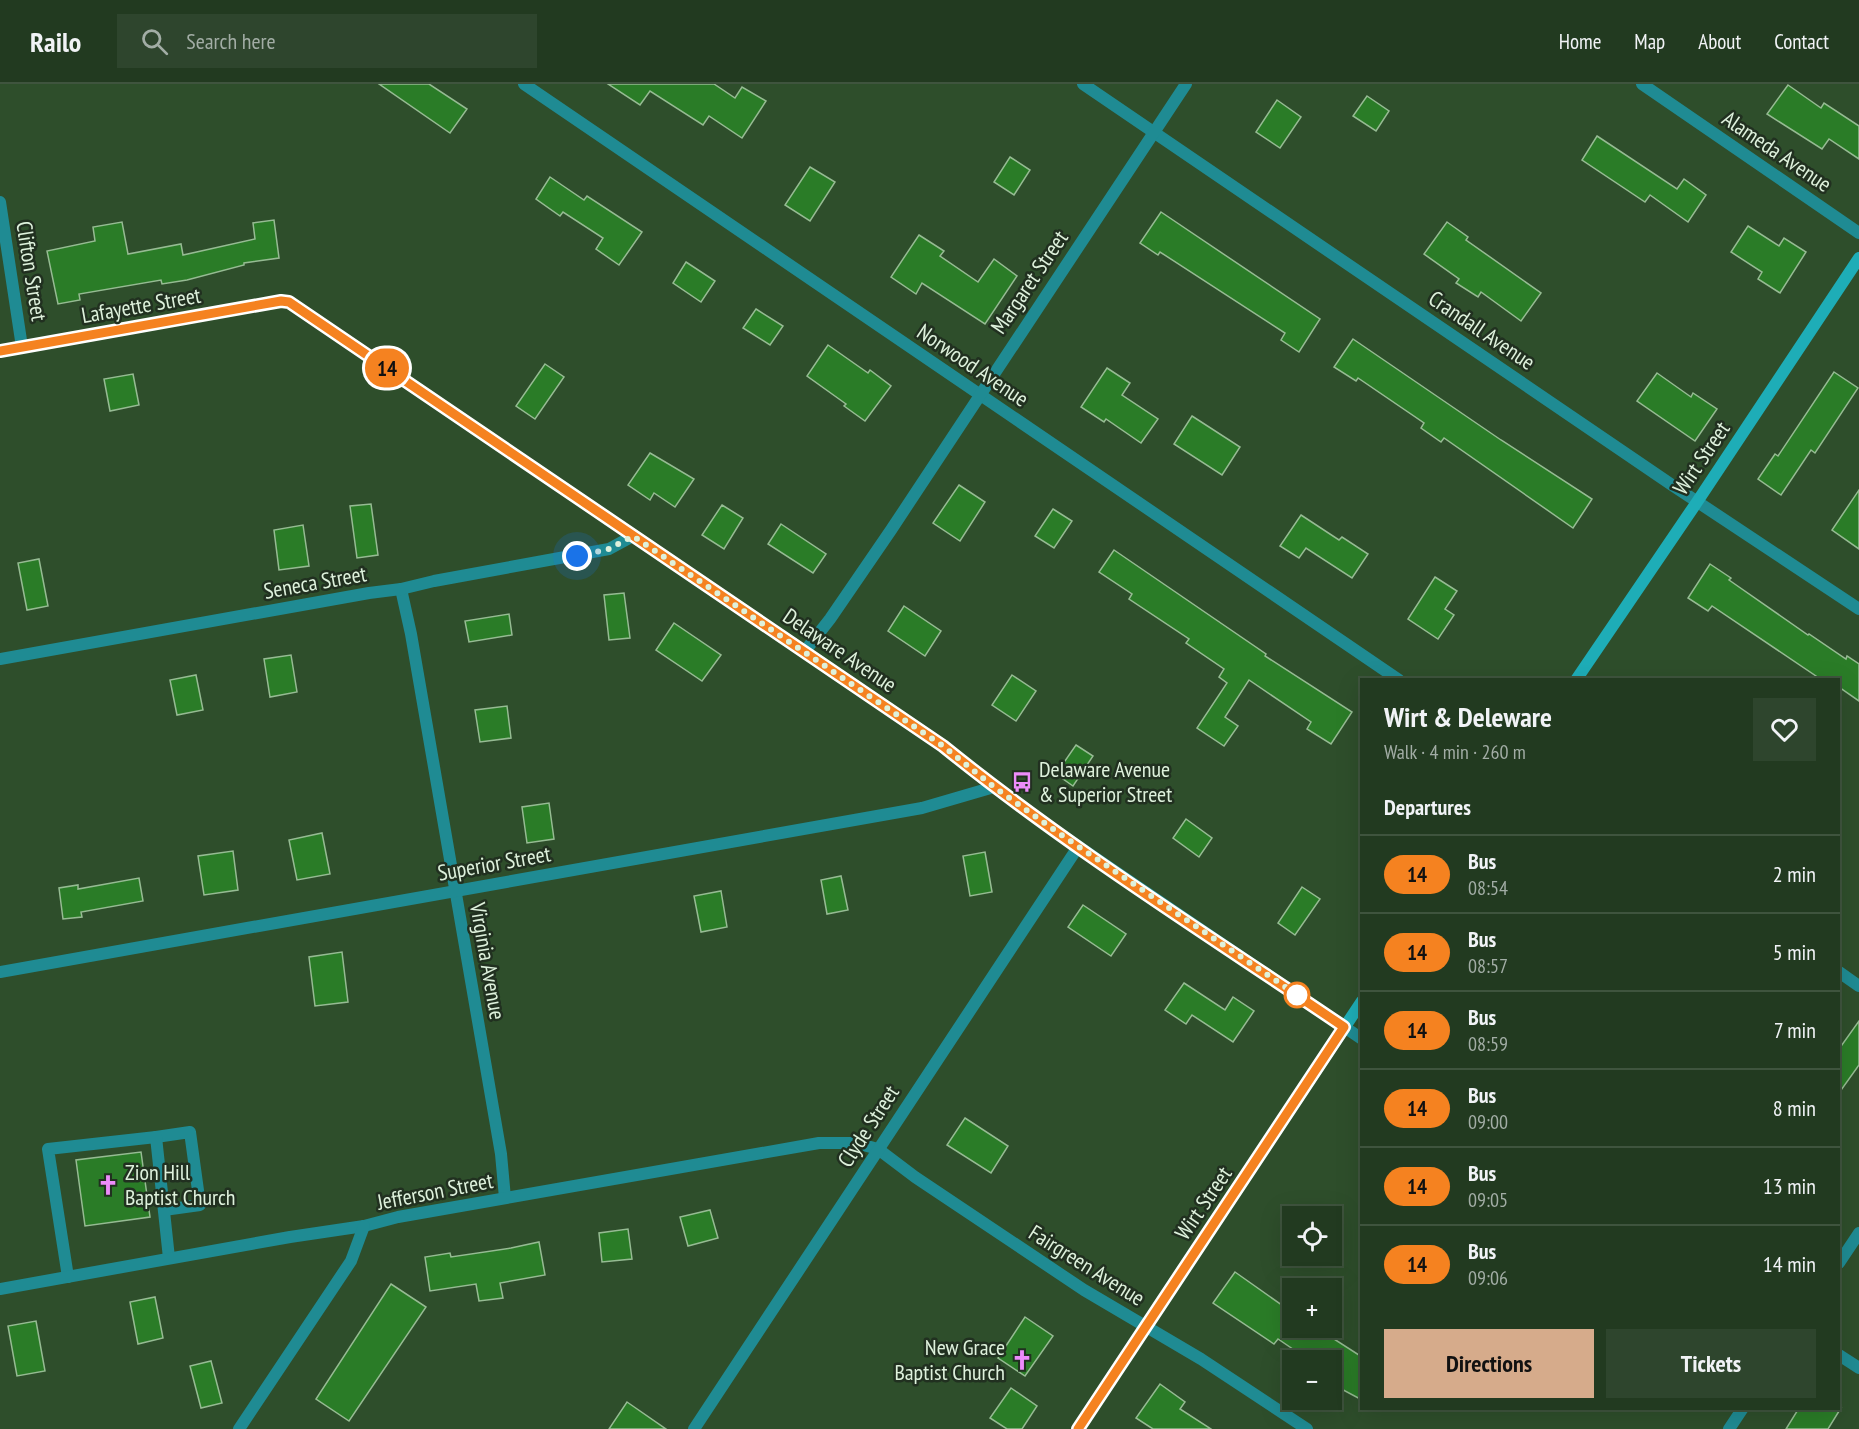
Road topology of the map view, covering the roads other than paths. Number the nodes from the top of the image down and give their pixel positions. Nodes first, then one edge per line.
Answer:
1 (524, 84) edge
2 (1083, 84) edge
3 (1186, 84) edge
4 (1642, 84) edge
5 (1154, 132) junction
6 (0, 202) edge
7 (1859, 233) edge
8 (1859, 258) edge
9 (289, 302) joint
10 (22, 347) junction
11 (0, 351) edge
12 (979, 394) junction
13 (1698, 502) junction
14 (633, 536) junction
15 (401, 589) junction
16 (1859, 609) edge
17 (805, 651) junction
18 (0, 659) edge
19 (1396, 678) edge
20 (1577, 678) edge
21 (994, 787) junction
22 (1078, 847) junction
23 (455, 891) junction
24 (0, 972) edge
25 (1840, 973) edge
26 (1859, 986) edge
27 (1360, 1004) edge
28 (1344, 1027) junction
29 (1360, 1038) edge
30 (156, 1137) junction
31 (878, 1149) junction
32 (505, 1198) junction
33 (164, 1210) junction
34 (364, 1226) junction
35 (1859, 1233) edge
36 (169, 1258) junction
37 (1840, 1262) edge
38 (68, 1276) junction
39 (0, 1289) edge
40 (1146, 1327) junction
41 (1840, 1356) edge
42 (1859, 1368) edge
43 (1742, 1410) edge
44 (239, 1429) edge
45 (694, 1429) edge
46 (1078, 1429) edge
47 (1306, 1429) edge
48 (1729, 1429) edge

1 - 12 street, Norwood Avenue
2 - 5 street, Crandall Avenue
3 - 5 street, Margaret Street
4 - 7 street, Alameda Avenue
5 - 12 street, Margaret Street
5 - 13 street, Crandall Avenue
6 - 10 street, Clifton Street
8 - 13 main road, Wirt Street
9 - 10 street, Lafayette Street
9 - 14 street, Delaware Avenue
10 - 11 street, Lafayette Street
12 - 17 street, Margaret Street
12 - 19 street, Norwood Avenue
13 - 16 street, Crandall Avenue
13 - 20 main road, Wirt Street
14 - 15 street, Seneca Street
14 - 17 street, Delaware Avenue
15 - 18 street, Seneca Street
15 - 23 street, Virginia Avenue
17 - 21 street, Delaware Avenue
21 - 22 street, Delaware Avenue
21 - 23 street, Superior Street
22 - 28 street, Delaware Avenue
22 - 31 street, Clyde Street
23 - 24 street, Superior Street
23 - 32 street, Virginia Avenue
25 - 26 street
27 - 28 main road, Wirt Street
28 - 29 street, Delaware Avenue
28 - 40 main road, Wirt Street
30 - 33 street
30 - 33 street
30 - 38 street
31 - 32 street, Jefferson Street
31 - 40 street, Fairgreen Avenue
31 - 45 street, Clyde Street
32 - 34 street, Jefferson Street
33 - 36 street
34 - 36 street, Jefferson Street
34 - 44 street
35 - 37 street
36 - 38 street, Jefferson Street
38 - 39 street, Jefferson Street
40 - 46 main road, Wirt Street
40 - 47 street, Fairgreen Avenue
41 - 42 street
43 - 48 street

